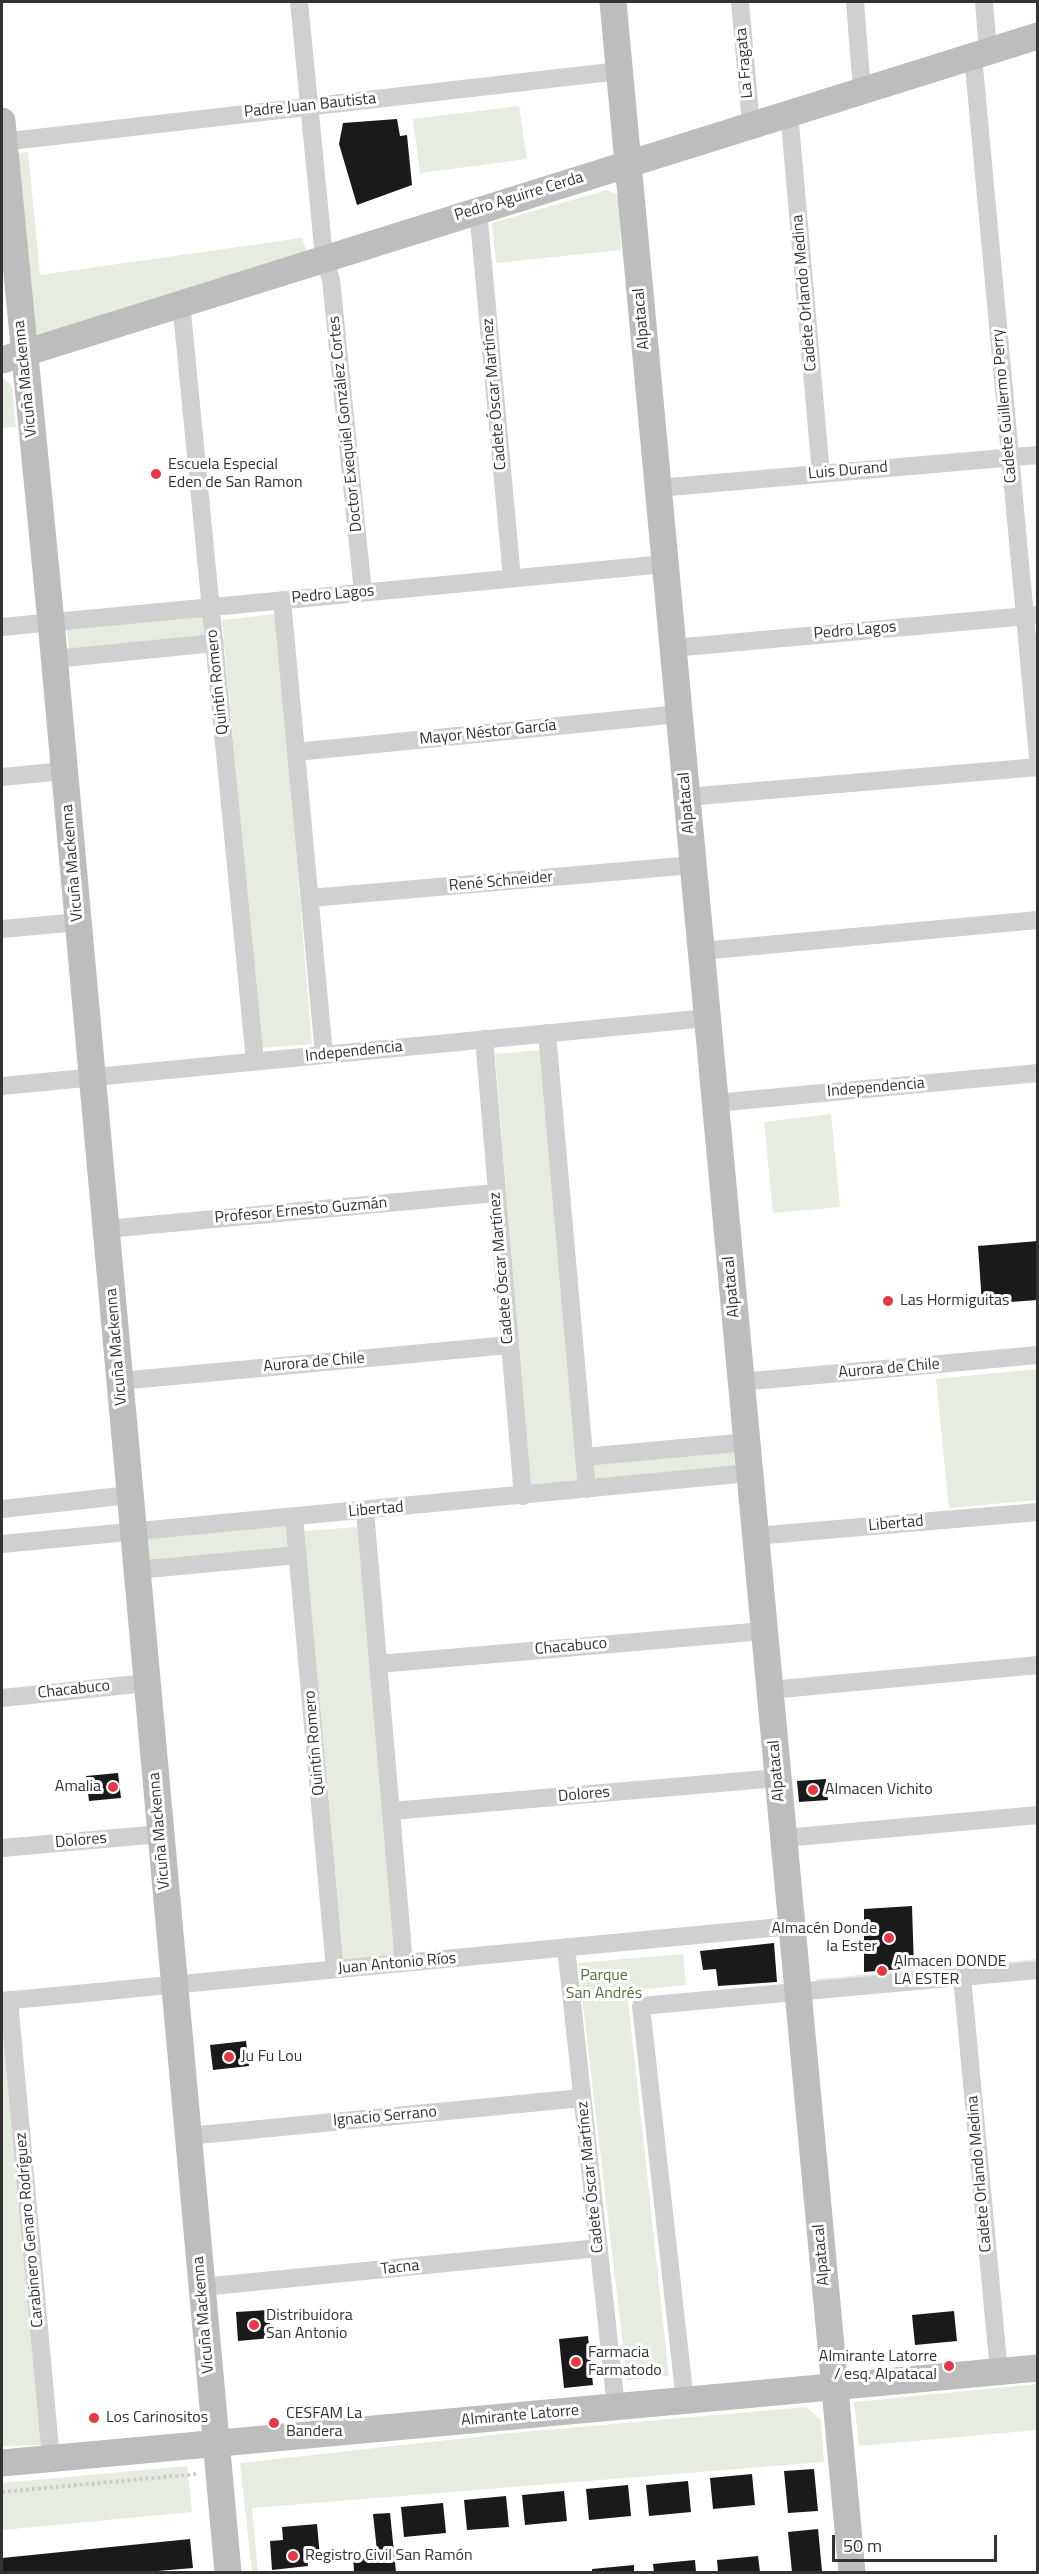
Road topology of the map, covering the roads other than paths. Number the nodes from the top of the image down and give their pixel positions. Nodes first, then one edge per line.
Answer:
1 (300, 2) edge
2 (613, 2) edge
3 (740, 2) edge
4 (855, 2) edge
5 (984, 2) edge
6 (1038, 36) edge
7 (980, 53) junction
8 (619, 71) junction
9 (862, 90) junction
10 (309, 106) junction
11 (789, 112) junction
12 (751, 125) junction
13 (2, 135) edge
14 (628, 163) junction
15 (478, 210) junction
16 (324, 257) junction
17 (181, 302) junction
18 (12, 356) edge
19 (1038, 455) edge
20 (1010, 457) junction
21 (821, 474) junction
22 (658, 488) junction
23 (665, 564) junction
24 (512, 578) junction
25 (363, 592) junction
26 (282, 600) junction
27 (211, 607) junction
28 (1031, 615) edge
29 (51, 622) junction
30 (2, 627) edge
31 (215, 643) junction
32 (673, 648) junction
33 (54, 659) junction
34 (679, 714) junction
35 (296, 752) junction
36 (1038, 757) edge
37 (1038, 767) edge
38 (64, 771) junction
39 (2, 777) edge
40 (687, 797) junction
41 (693, 865) junction
42 (310, 898) junction
43 (1038, 920) edge
44 (78, 922) junction
45 (2, 929) edge
46 (701, 951) junction
47 (707, 1018) junction
48 (548, 1033) junction
49 (484, 1039) junction
50 (324, 1055) junction
51 (255, 1062) junction
52 (1038, 1073) edge
53 (92, 1077) junction
54 (2, 1086) edge
55 (715, 1103) junction
56 (496, 1193) junction
57 (106, 1229) junction
58 (509, 1345) junction
59 (1038, 1355) edge
60 (120, 1381) junction
61 (741, 1382) junction
62 (747, 1442) junction
63 (584, 1457) junction
64 (750, 1473) junction
65 (587, 1490) junction
66 (130, 1495) junction
67 (523, 1496) junction
68 (2, 1509) edge
69 (365, 1511) junction
70 (1038, 1512) edge
71 (294, 1517) junction
72 (133, 1532) junction
73 (755, 1536) junction
74 (2, 1544) edge
75 (298, 1555) junction
76 (137, 1570) junction
77 (764, 1630) junction
78 (378, 1664) junction
79 (1038, 1665) edge
80 (147, 1683) junction
81 (770, 1690) junction
82 (2, 1698) edge
83 (778, 1778) junction
84 (391, 1811) junction
85 (1038, 1815) edge
86 (161, 1834) junction
87 (784, 1838) junction
88 (2, 1848) edge
89 (792, 1926) junction
90 (566, 1947) junction
91 (404, 1963) junction
92 (335, 1969) junction
93 (1038, 1970) edge
94 (962, 1977) junction
95 (174, 1985) junction
96 (798, 1992) junction
97 (5, 2001) edge
98 (582, 2098) junction
99 (188, 2136) junction
100 (598, 2248) junction
101 (202, 2287) junction
102 (1038, 2368) edge
103 (999, 2372) junction
104 (834, 2387) junction
105 (685, 2401) junction
106 (616, 2407) junction
107 (216, 2444) junction
108 (51, 2459) junction
109 (2, 2463) edge
110 (228, 2572) edge
111 (852, 2572) edge

1 - 10 street, Doctor Exequiel González Cortes
2 - 8 main road, Alpatacal
3 - 12 street, La Fragata
4 - 9 street
5 - 7 street, Cadete Guillermo Perry
6 - 7 main road, Pedro Aguirre Cerda
7 - 9 main road, Pedro Aguirre Cerda
7 - 20 street, Cadete Guillermo Perry
8 - 10 street, Padre Juan Bautista
8 - 14 main road, Alpatacal
9 - 11 main road, Pedro Aguirre Cerda
10 - 13 street, Padre Juan Bautista
10 - 16 street, Doctor Exequiel González Cortes
11 - 12 main road, Pedro Aguirre Cerda
11 - 21 street, Cadete Orlando Medina
12 - 14 main road, Pedro Aguirre Cerda
13 - 18 main road, Vicuña Mackenna
14 - 15 main road, Pedro Aguirre Cerda
14 - 22 main road, Alpatacal
15 - 16 main road, Pedro Aguirre Cerda
15 - 24 street, Cadete Óscar Martínez
16 - 17 main road, Pedro Aguirre Cerda
16 - 25 street, Doctor Exequiel González Cortes
17 - 18 main road, Pedro Aguirre Cerda
17 - 27 street, Quintín Romero
18 - 29 main road, Vicuña Mackenna
19 - 20 street, Luis Durand
20 - 21 street, Luis Durand
20 - 28 street, Cadete Guillermo Perry
21 - 22 street, Luis Durand
22 - 23 main road, Alpatacal
23 - 24 street, Pedro Lagos
23 - 32 main road, Alpatacal
24 - 25 street, Pedro Lagos
25 - 26 street, Pedro Lagos
26 - 27 street, Pedro Lagos
26 - 35 street
27 - 29 street, Pedro Lagos
27 - 31 street, Quintín Romero
28 - 32 street, Pedro Lagos
28 - 36 street, Cadete Guillermo Perry
29 - 30 street, Pedro Lagos
29 - 33 main road, Vicuña Mackenna
31 - 33 street
31 - 51 street, Quintín Romero
32 - 34 main road, Alpatacal
33 - 38 main road, Vicuña Mackenna
34 - 35 street, Mayor Néstor García
34 - 40 main road, Alpatacal
35 - 42 street
37 - 40 street
38 - 39 street
38 - 44 main road, Vicuña Mackenna
40 - 41 main road, Alpatacal
41 - 42 street, René Schneider
41 - 46 main road, Alpatacal
42 - 50 street
43 - 46 street
44 - 45 street
44 - 53 main road, Vicuña Mackenna
46 - 47 main road, Alpatacal
47 - 48 street, Independencia
47 - 55 main road, Alpatacal
48 - 49 street, Independencia
48 - 63 street
49 - 50 street, Independencia
49 - 56 street, Cadete Óscar Martínez
50 - 51 street, Independencia
51 - 53 street, Independencia
52 - 55 street, Independencia
53 - 54 street, Independencia
53 - 57 main road, Vicuña Mackenna
55 - 61 main road, Alpatacal
56 - 57 street, Profesor Ernesto Guzmán
56 - 58 street, Cadete Óscar Martínez
57 - 60 main road, Vicuña Mackenna
58 - 60 street, Aurora de Chile
58 - 67 street, Cadete Óscar Martínez
59 - 61 street, Aurora de Chile
60 - 66 main road, Vicuña Mackenna
61 - 62 main road, Alpatacal
62 - 63 street
62 - 64 main road, Alpatacal
63 - 65 street
64 - 65 street, Libertad
64 - 73 main road, Alpatacal
65 - 67 street, Libertad
66 - 68 street
66 - 72 main road, Vicuña Mackenna
67 - 69 street, Libertad
69 - 71 street, Libertad
69 - 78 street
70 - 73 street, Libertad
71 - 72 street, Libertad
71 - 75 street, Quintín Romero
72 - 74 street, Libertad
72 - 76 main road, Vicuña Mackenna
73 - 77 main road, Alpatacal
75 - 76 street
75 - 92 street, Quintín Romero
76 - 80 main road, Vicuña Mackenna
77 - 78 street, Chacabuco
77 - 81 main road, Alpatacal
78 - 84 street
79 - 81 street
80 - 82 street, Chacabuco
80 - 86 main road, Vicuña Mackenna
81 - 83 main road, Alpatacal
83 - 84 street, Dolores
83 - 87 main road, Alpatacal
84 - 91 street
85 - 87 street
86 - 88 street, Dolores
86 - 95 main road, Vicuña Mackenna
87 - 89 main road, Alpatacal
89 - 90 street, Juan Antonio Ríos
89 - 96 main road, Alpatacal
90 - 91 street, Juan Antonio Ríos
90 - 98 street, Cadete Óscar Martínez
91 - 92 street, Juan Antonio Ríos
92 - 95 street, Juan Antonio Ríos
93 - 94 street
94 - 96 street
94 - 103 street, Cadete Orlando Medina
95 - 97 street, Juan Antonio Ríos
95 - 99 main road, Vicuña Mackenna
96 - 104 main road, Alpatacal
96 - 105 street
97 - 108 street, Carabinero Genaro Rodríguez
98 - 99 street, Ignacio Serrano
98 - 100 street, Cadete Óscar Martínez
99 - 101 main road, Vicuña Mackenna
100 - 101 street, Tacna
100 - 106 street, Cadete Óscar Martínez
101 - 107 main road, Vicuña Mackenna
102 - 103 main road, Almirante Latorre
103 - 104 main road, Almirante Latorre
104 - 105 main road, Almirante Latorre
104 - 111 main road, Alpatacal
105 - 106 main road, Almirante Latorre
106 - 107 main road, Almirante Latorre
107 - 108 main road, Almirante Latorre
107 - 110 main road, Vicuña Mackenna
108 - 109 main road, Almirante Latorre

